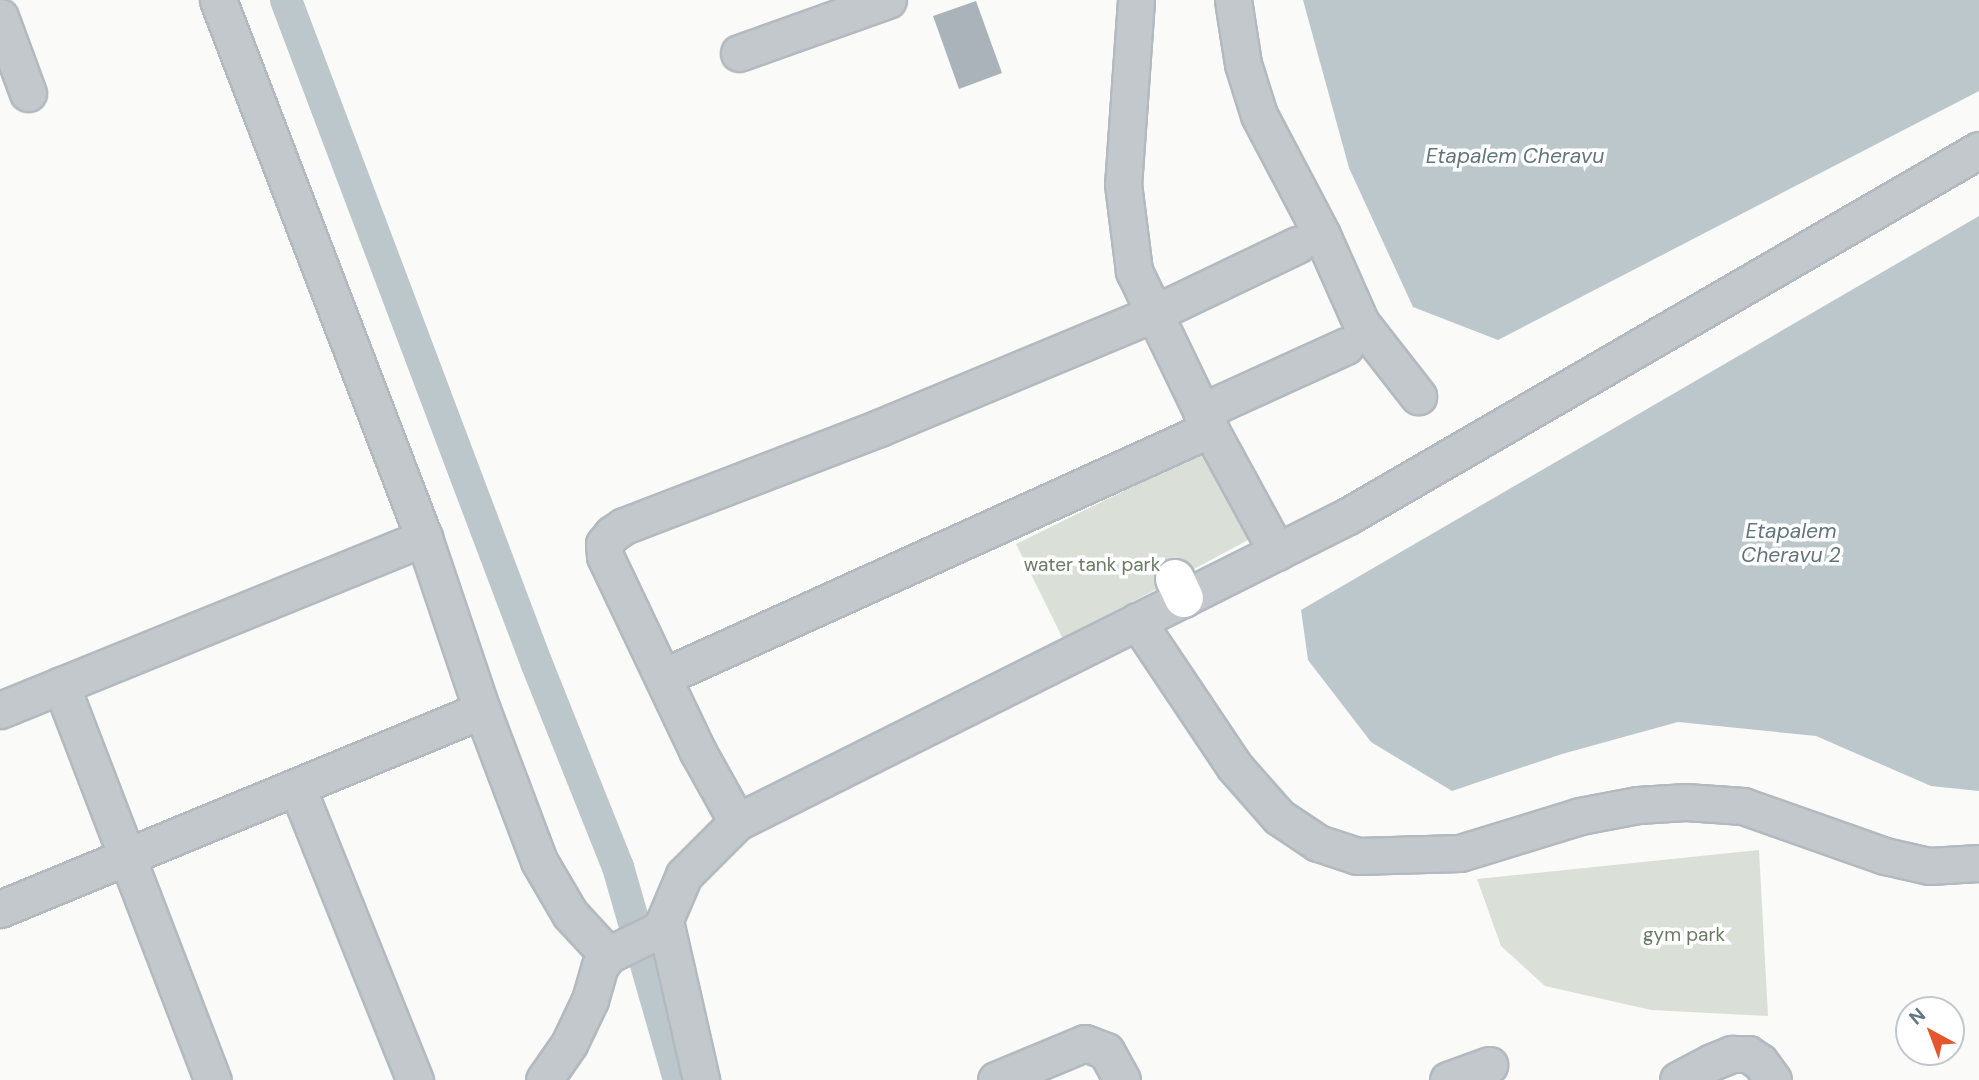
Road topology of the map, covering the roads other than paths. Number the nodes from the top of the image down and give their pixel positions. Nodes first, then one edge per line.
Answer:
1 (218, 0) edge
2 (888, 0) edge
3 (1136, 0) edge
4 (1233, 0) edge
5 (0, 17) edge
6 (739, 54) dead end
7 (28, 93) dead end
8 (1979, 150) edge
9 (1297, 245) dead end
10 (1153, 314) junction
11 (1346, 346) dead end
12 (1418, 396) dead end
13 (1205, 421) junction
14 (424, 538) junction
15 (1277, 552) junction
16 (1137, 621) junction
17 (663, 677) junction
18 (61, 685) junction
19 (0, 710) edge
20 (482, 710) junction
21 (297, 787) junction
22 (737, 822) junction
23 (127, 857) junction
24 (1979, 863) edge
25 (0, 909) edge
26 (637, 940) junction
27 (1489, 1065) dead end
28 (213, 1080) edge
29 (415, 1080) edge
30 (544, 1080) edge
31 (701, 1080) edge
32 (996, 1080) edge
33 (1122, 1080) edge
34 (1448, 1080) edge
35 (1678, 1080) edge
36 (1773, 1080) edge

1 - 14 street
2 - 6 street
3 - 10 street
4 - 12 street
5 - 7 street
8 - 15 street
9 - 10 street
10 - 13 street
10 - 17 street
11 - 13 street
13 - 15 street
13 - 17 street
14 - 18 street
14 - 20 street
15 - 16 street
16 - 22 street
16 - 24 street
17 - 22 street
18 - 19 street
18 - 23 street
20 - 21 street
20 - 26 street
21 - 23 street
21 - 29 street
22 - 26 street
23 - 25 street
23 - 28 street
26 - 30 street
26 - 31 street
27 - 34 street
32 - 33 street
35 - 36 street

